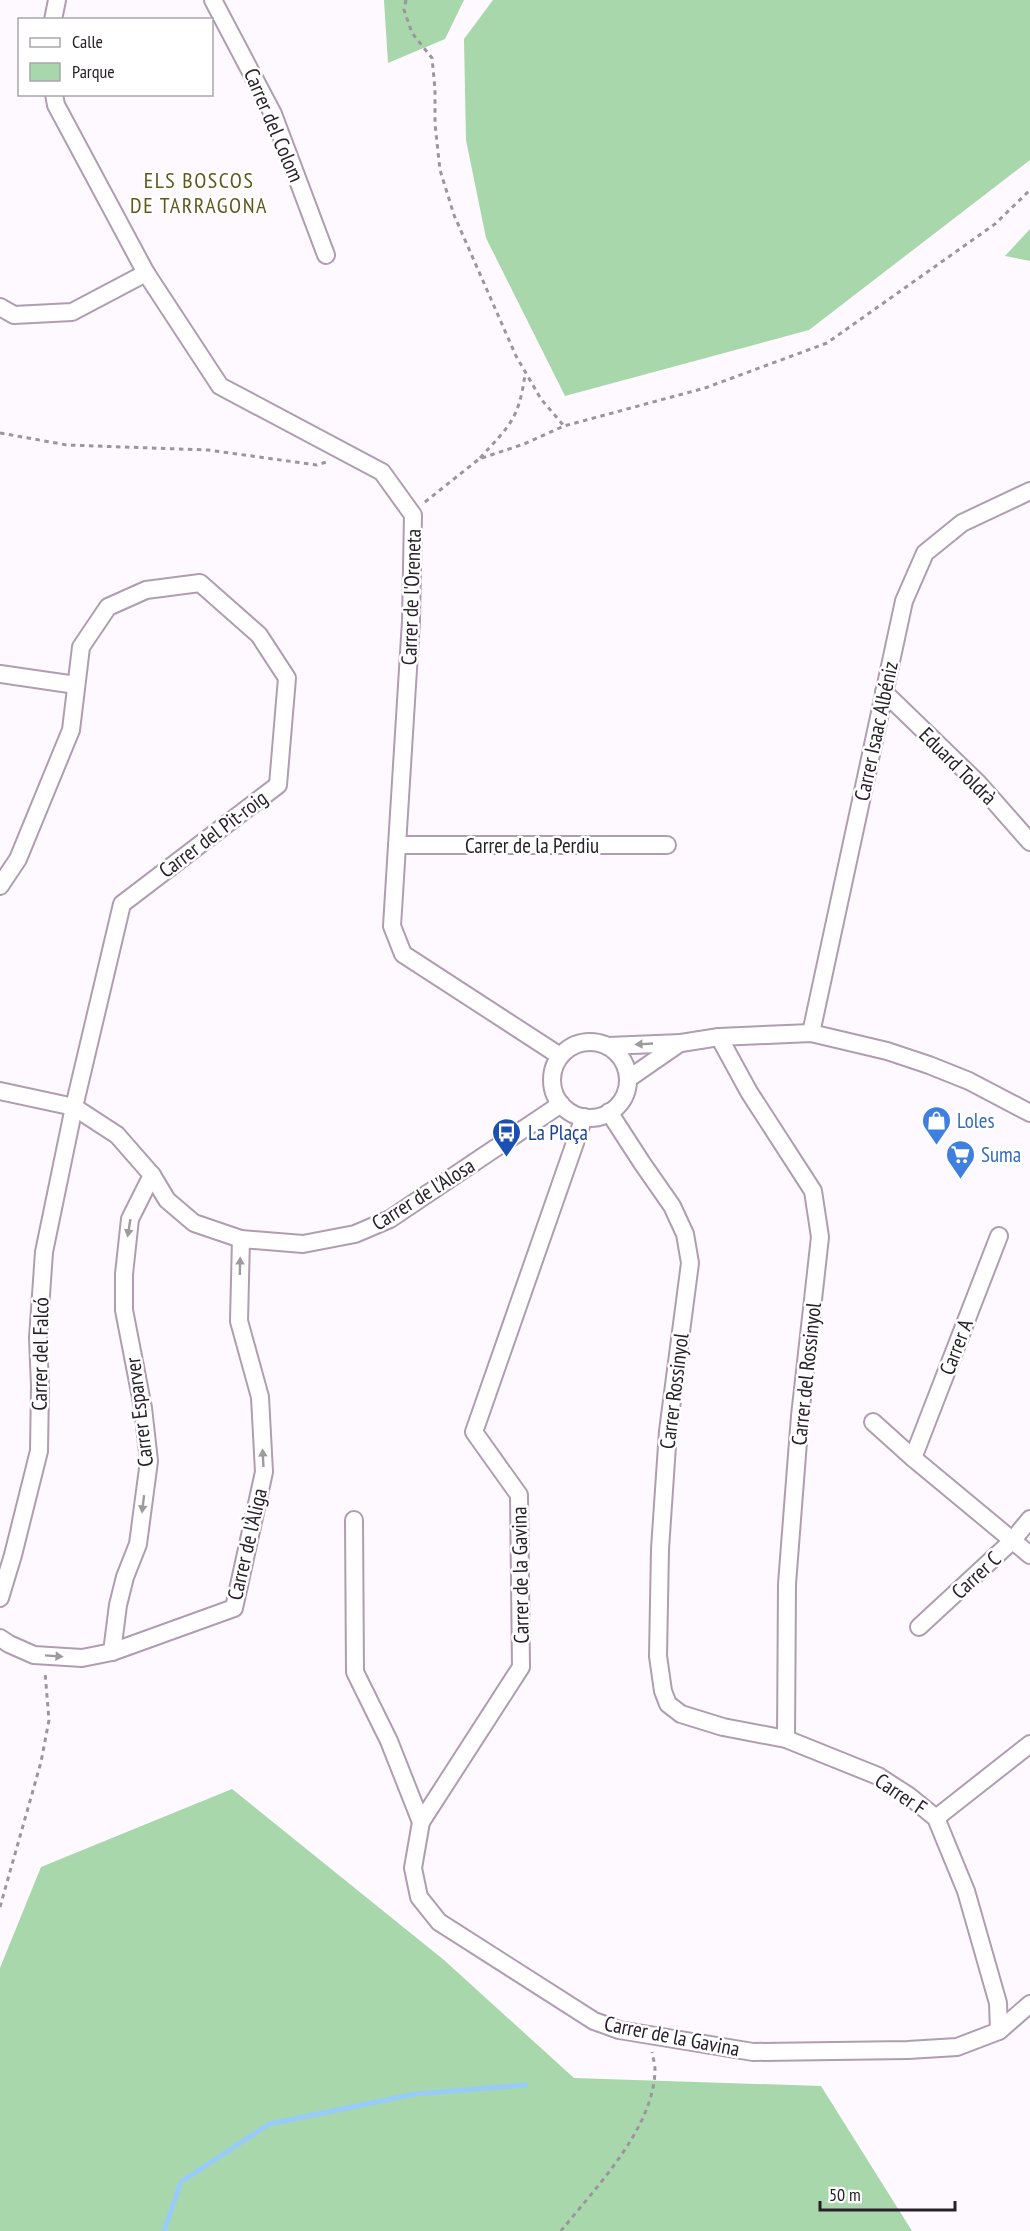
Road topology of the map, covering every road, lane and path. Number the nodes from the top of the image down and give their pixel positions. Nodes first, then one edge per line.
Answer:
1 (57, 0) edge
2 (213, 0) edge
3 (406, 0) edge
4 (53, 18) edge
5 (54, 96) edge
6 (1030, 190) edge
7 (326, 255) dead end
8 (146, 273) junction
9 (0, 307) edge
10 (525, 372) junction
11 (564, 426) junction
12 (0, 433) edge
13 (348, 455) junction
14 (479, 459) junction
15 (1030, 491) edge
16 (413, 515) junction
17 (0, 674) edge
18 (76, 686) junction
19 (884, 692) junction
20 (1030, 842) edge
21 (397, 845) junction
22 (667, 845) dead end
23 (0, 886) edge
24 (811, 1033) junction
25 (719, 1037) junction
26 (681, 1043) junction
27 (608, 1046) junction
28 (560, 1056) junction
29 (628, 1079) junction
30 (0, 1091) edge
31 (561, 1104) junction
32 (74, 1107) junction
33 (609, 1112) junction
34 (1030, 1113) edge
35 (584, 1117) junction
36 (152, 1175) junction
37 (999, 1236) dead end
38 (241, 1239) junction
39 (873, 1422) dead end
40 (913, 1458) junction
41 (1030, 1519) edge
42 (354, 1520) dead end
43 (1012, 1541) junction
44 (1030, 1555) edge
45 (0, 1598) edge
46 (919, 1627) dead end
47 (0, 1638) edge
48 (112, 1652) junction
49 (44, 1656) junction
50 (663, 1691) joint
51 (786, 1738) junction
52 (1030, 1744) edge
53 (936, 1818) junction
54 (421, 1822) junction
55 (0, 1907) edge
56 (1030, 2004) edge
57 (999, 2031) junction
58 (650, 2035) junction
59 (561, 2231) edge

1 - 4 street
2 - 7 street, Carrer del Colom
3 - 10 path
5 - 8 street, Carrer de l'Oreneta
6 - 11 path
8 - 9 street
8 - 13 street, Carrer de l'Oreneta
10 - 11 path
10 - 14 path
11 - 14 path
12 - 13 path
13 - 16 street, Carrer de l'Oreneta
14 - 16 path
15 - 19 street, Carrer Isaac Albéniz
16 - 21 street, Carrer de l'Oreneta
17 - 18 street
18 - 23 street, Carrer del Pit-roig
18 - 32 street, Carrer del Pit-roig
19 - 20 street, Eduard Toldrà
19 - 24 street, Carrer Isaac Albéniz
21 - 22 street, Carrer de la Perdiu
21 - 28 street, Carrer de l'Oreneta
24 - 25 street
24 - 34 street
25 - 26 street
25 - 51 street, Carrer del Rossinyol
26 -> 27 street
26 - 29 street
27 - 28 street
27 - 29 street
28 - 31 street
29 - 33 street
30 - 32 street, Carrer de l'Alosa
31 - 35 street
31 - 38 street, Carrer de l'Alosa
32 - 36 street, Carrer de l'Alosa
32 - 45 street, Carrer del Falcó
33 - 35 street
33 - 50 street, Carrer Rossinyol
35 - 54 street, Carrer de la Gavina
36 - 38 street, Carrer de l'Alosa
36 -> 48 street, Carrer Esparver
37 - 40 street, Carrer A
48 -> 38 street, Carrer de l'Àliga
39 - 40 street
40 - 43 street
41 - 43 street, Carrer C
42 - 54 street
43 - 44 street
43 - 46 street, Carrer C
47 - 49 street, Carrer de l'Àliga
49 -> 48 street, Carrer de l'Àliga
49 - 55 path
50 - 51 street, Carrer F
51 - 53 street, Carrer F
52 - 53 street
53 - 57 street, Carrer F
54 - 58 street, Carrer de la Gavina
56 - 57 street, Carrer de la Gavina
57 - 58 street, Carrer de la Gavina
58 - 59 path

